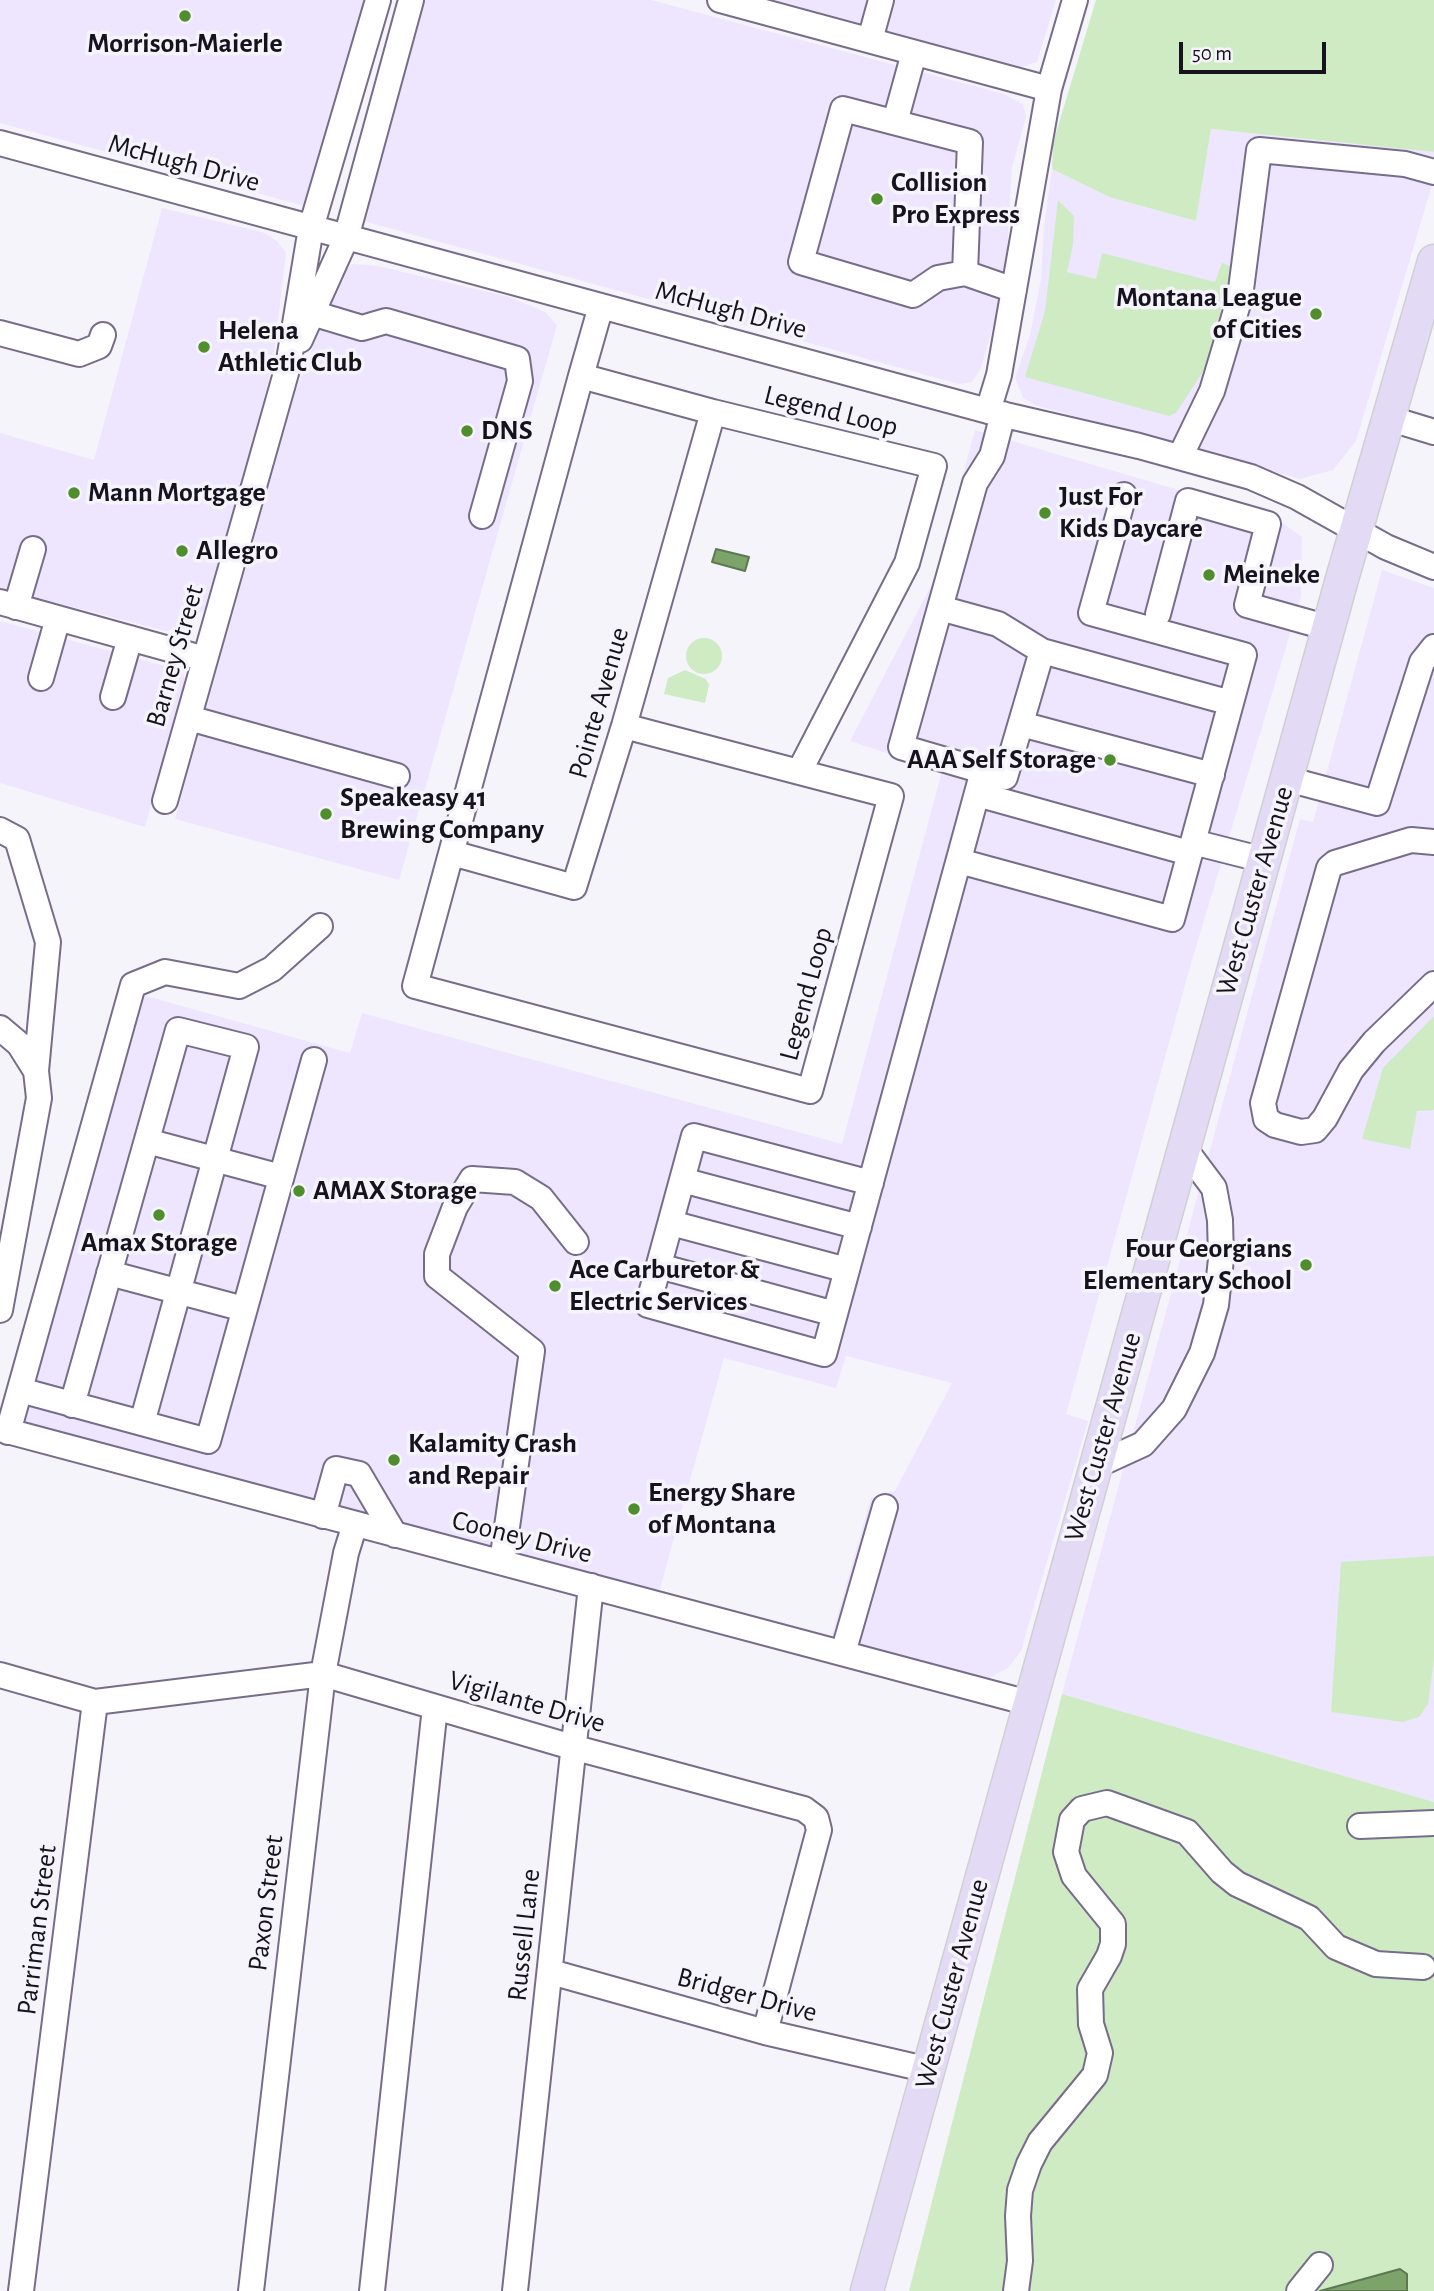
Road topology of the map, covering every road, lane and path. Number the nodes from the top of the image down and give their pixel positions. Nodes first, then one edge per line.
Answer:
1 (378, 0) edge
2 (411, 0) edge
3 (720, 0) edge
4 (881, 0) edge
5 (1075, 0) edge
6 (870, 40) junction
7 (914, 52) junction
8 (1049, 89) junction
9 (895, 122) junction
10 (0, 143) edge
11 (1434, 172) edge
12 (311, 228) junction
13 (346, 237) junction
14 (1434, 261) edge
15 (965, 273) junction
16 (1014, 290) junction
17 (601, 306) junction
18 (312, 313) junction
19 (0, 332) edge
20 (103, 335) dead end
21 (288, 366) junction
22 (581, 376) junction
23 (713, 412) junction
24 (996, 412) junction
25 (1388, 418) junction
26 (1434, 432) edge
27 (1189, 460) junction
28 (1124, 495) dead end
29 (1188, 501) junction
30 (482, 516) dead end
31 (1355, 532) junction
32 (33, 550) dead end
33 (1434, 567) edge
34 (8, 605) edge
35 (940, 608) junction
36 (1158, 614) dead end
37 (58, 618) junction
38 (1329, 628) junction
39 (130, 638) junction
40 (1434, 647) edge
41 (1042, 651) junction
42 (205, 659) junction
43 (41, 678) dead end
44 (113, 697) dead end
45 (1231, 703) junction
46 (188, 718) junction
47 (1021, 724) junction
48 (624, 726) junction
49 (799, 772) junction
50 (1212, 775) junction
51 (397, 776) dead end
52 (1287, 779) junction
53 (980, 782) junction
54 (165, 801) dead end
55 (0, 830) edge
56 (1434, 842) edge
57 (1191, 847) junction
58 (452, 853) junction
59 (1264, 860) junction
60 (959, 861) junction
61 (320, 926) dead end
62 (1434, 984) edge
63 (0, 1028) edge
64 (314, 1060) dead end
65 (36, 1071) junction
66 (147, 1141) junction
67 (1184, 1148) junction
68 (215, 1159) junction
69 (281, 1177) junction
70 (682, 1180) junction
71 (871, 1183) junction
72 (671, 1223) junction
73 (859, 1227) junction
74 (576, 1242) dead end
75 (659, 1266) junction
76 (847, 1270) junction
77 (110, 1273) junction
78 (179, 1291) junction
79 (244, 1309) junction
80 (0, 1310) edge
81 (835, 1314) junction
82 (20, 1390) junction
83 (72, 1405) junction
84 (142, 1423) junction
85 (4, 1430) edge
86 (1095, 1466) junction
87 (885, 1507) dead end
88 (323, 1516) junction
89 (355, 1524) junction
90 (395, 1535) junction
91 (502, 1562) junction
92 (591, 1586) junction
93 (843, 1653) junction
94 (323, 1674) junction
95 (0, 1675) edge
96 (95, 1702) junction
97 (1029, 1703) junction
98 (435, 1707) junction
99 (572, 1747) junction
100 (1434, 1823) edge
101 (1360, 1826) dead end
102 (1423, 1967) dead end
103 (551, 1972) junction
104 (765, 2032) junction
105 (929, 2070) junction
106 (1320, 2265) dead end
107 (22, 2291) edge
108 (251, 2291) edge
109 (372, 2291) edge
110 (515, 2291) edge
111 (867, 2291) edge
112 (1016, 2291) edge
113 (1299, 2291) edge

1 - 12 street
2 - 13 street
3 - 6 street
4 - 6 street
5 - 8 street
6 - 7 street
7 - 8 street
7 - 9 street
8 - 16 street
9 - 15 street
9 - 15 street
10 - 12 street, McHugh Drive
11 - 27 street
12 - 13 street, McHugh Drive
12 - 21 street
13 - 17 street, McHugh Drive
13 - 18 street
14 - 25 main road, West Custer Avenue
15 - 16 street
16 - 24 street
17 - 22 street, Legend Loop
17 - 24 street, McHugh Drive
18 - 21 street
18 - 30 street
19 - 20 street
21 - 42 street, Barney Street
22 - 23 street, Legend Loop
22 - 58 street, Legend Loop
23 - 48 street, Pointe Avenue
23 - 49 street, Legend Loop
24 - 27 street, McHugh Drive
24 - 35 street
25 - 26 street
25 - 31 main road, West Custer Avenue
27 - 29 street
27 - 31 street, McHugh Drive
28 - 45 street
29 - 36 street
29 - 38 street
31 - 33 street, McHugh Drive
31 - 38 main road, West Custer Avenue
32 - 34 street
34 - 37 street
35 - 41 street
35 - 53 street
37 - 39 street
37 - 43 street
38 - 52 main road, West Custer Avenue
39 - 42 street
39 - 44 street
40 - 52 street
41 - 45 street
41 - 47 street
42 - 46 street, Barney Street
45 - 50 street
46 - 51 street
46 - 54 street, Barney Street
47 - 50 street
47 - 53 street
48 - 49 street
48 - 58 street, Pointe Avenue
49 - 58 street, Legend Loop
50 - 57 street
52 - 59 main road, West Custer Avenue
53 - 57 street
53 - 60 street
55 - 65 street
56 - 62 street
57 - 59 street
57 - 60 street
59 - 67 main road, West Custer Avenue
60 - 71 street
61 - 82 street
63 - 65 street
64 - 69 street
65 - 80 street
66 - 68 street
66 - 68 street
66 - 77 street
67 - 86 main road, West Custer Avenue
67 - 86 street
68 - 69 street
68 - 78 street
69 - 79 street
70 - 71 street
70 - 72 street
70 - 73 street
71 - 73 street
72 - 75 street
72 - 76 street
73 - 76 street
74 - 91 street
75 - 81 street
75 - 81 street
76 - 81 street
77 - 78 street
77 - 83 street
78 - 79 street
78 - 84 street
79 - 84 street
82 - 83 street
82 - 85 street
83 - 84 street
85 - 88 street, Cooney Drive
86 - 97 main road, West Custer Avenue
87 - 93 street
88 - 89 street, Cooney Drive
88 - 90 street
89 - 90 street, Cooney Drive
89 - 94 street, Paxon Street
90 - 91 street, Cooney Drive
91 - 92 street, Cooney Drive
92 - 93 street, Cooney Drive
92 - 99 street, Russell Lane
93 - 97 street, Cooney Drive
94 - 96 street, Vigilante Drive
94 - 98 street, Vigilante Drive
94 - 108 street, Paxon Street
95 - 96 street, Vigilante Drive
96 - 107 street, Parriman Street
97 - 105 main road, West Custer Avenue
98 - 99 street, Vigilante Drive
98 - 109 street
99 - 103 street, Russell Lane
99 - 104 street, Vigilante Drive
100 - 101 street
102 - 112 street
103 - 104 street, Bridger Drive
103 - 110 street, Russell Lane
104 - 105 street, Bridger Drive
105 - 111 main road, West Custer Avenue
106 - 113 street

